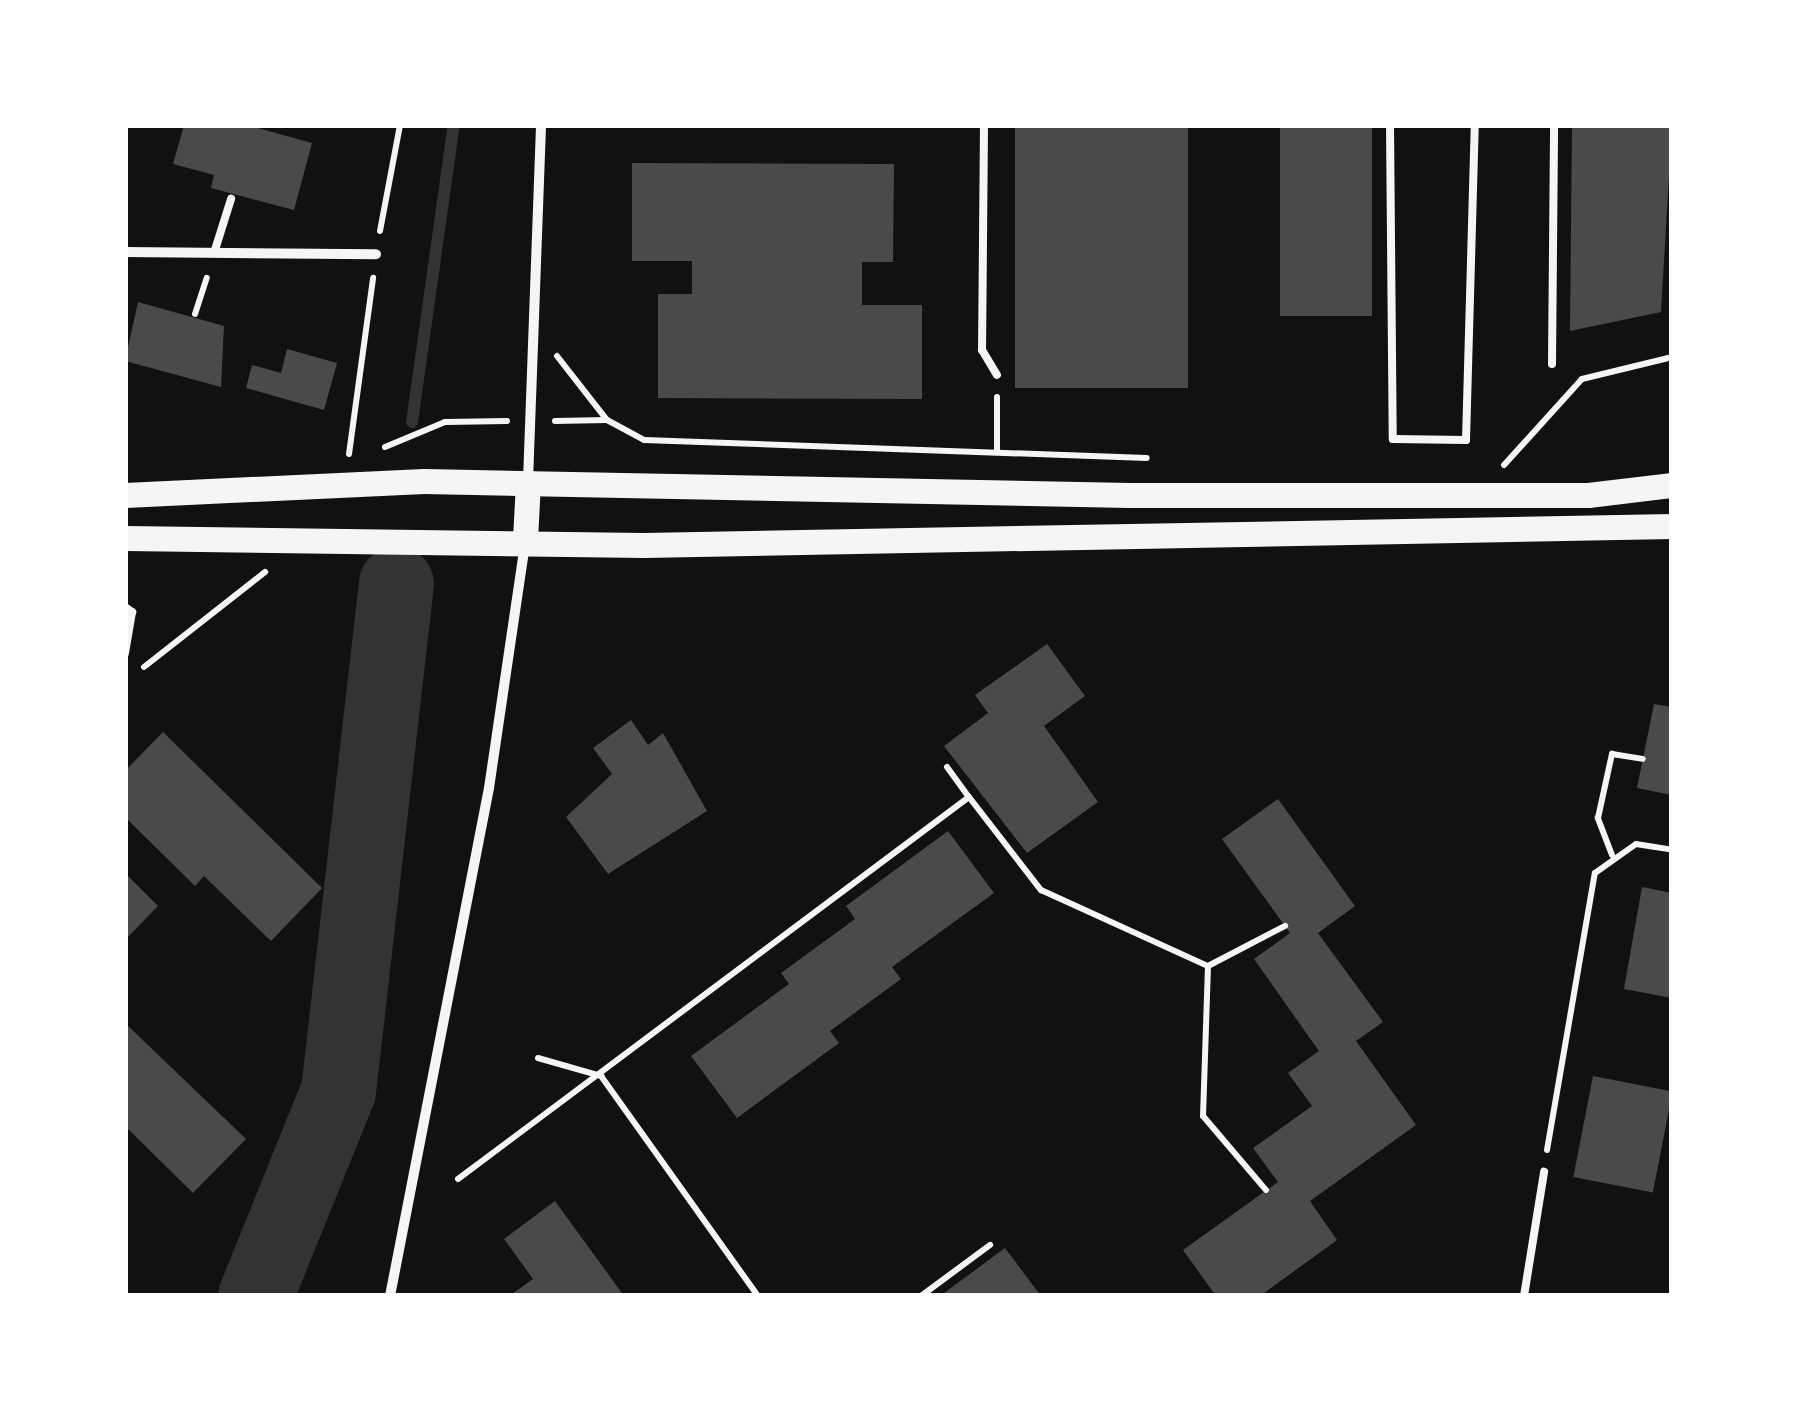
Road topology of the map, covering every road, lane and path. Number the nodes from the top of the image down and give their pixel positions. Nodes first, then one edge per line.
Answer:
1 (400, 125) edge
2 (541, 125) edge
3 (984, 125) edge
4 (1390, 125) edge
5 (1475, 125) edge
6 (1554, 125) edge
7 (231, 199) dead end
8 (125, 252) edge
9 (214, 253) junction
10 (376, 254) junction
11 (195, 314) dead end
12 (532, 325) junction
13 (1672, 357) edge
14 (1552, 364) dead end
15 (997, 375) dead end
16 (445, 422) dead end
17 (997, 425) dead end
18 (423, 434) dead end
19 (997, 450) junction
20 (349, 455) dead end
21 (1162, 460) dead end
22 (1517, 469) dead end
23 (1482, 470) dead end
24 (1501, 470) junction
25 (528, 482) junction
26 (1672, 485) edge
27 (125, 495) edge
28 (1672, 526) edge
29 (125, 538) edge
30 (525, 539) junction
31 (266, 566) dead end
32 (125, 607) edge
33 (125, 653) edge
34 (125, 677) edge
35 (1643, 759) dead end
36 (947, 767) dead end
37 (969, 797) junction
38 (1672, 850) edge
39 (1612, 855) junction
40 (1285, 926) dead end
41 (1208, 966) junction
42 (538, 1058) dead end
43 (600, 1076) junction
44 (1544, 1172) joint
45 (458, 1179) dead end
46 (1266, 1190) dead end
47 (990, 1245) dead end
48 (390, 1296) edge
49 (758, 1296) edge
50 (921, 1296) edge
51 (1524, 1296) edge

1 - 10 path
2 - 12 street
3 - 15 lane
4 - 5 lane
6 - 14 lane
7 - 9 lane
8 - 9 street
9 - 10 street
9 - 11 path
10 - 20 path
12 - 19 path
12 - 25 street
13 - 24 path
16 - 18 path
17 - 19 path
19 - 21 path
22 - 24 path
23 - 24 path
25 - 26 main road
25 - 27 main road
25 - 30 main road
28 - 30 main road
29 - 30 main road
30 - 48 street
31 - 34 path
32 - 33 lane
35 - 39 path
36 - 37 path
37 - 41 path
37 - 43 path
38 - 39 path
39 - 44 path
40 - 41 path
41 - 46 path
42 - 43 path
43 - 45 path
43 - 49 path
44 - 51 lane
47 - 50 path

